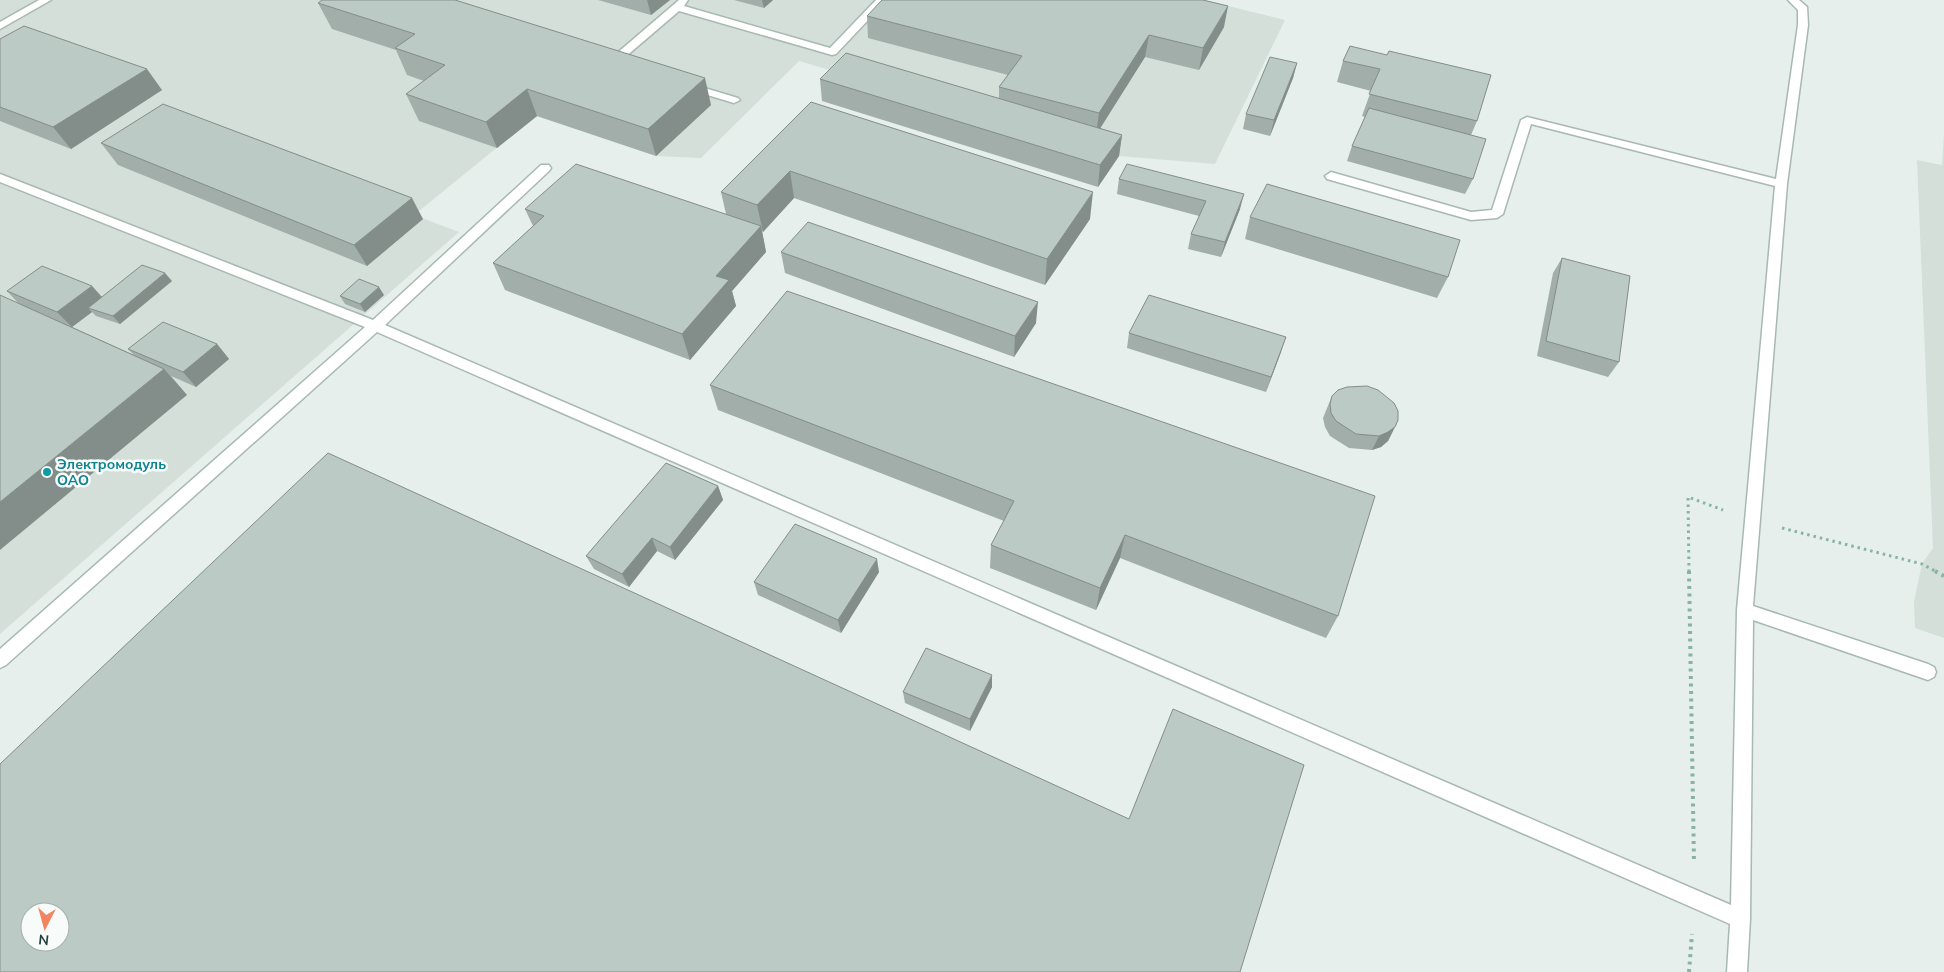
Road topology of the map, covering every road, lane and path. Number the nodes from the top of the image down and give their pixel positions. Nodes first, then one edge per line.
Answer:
1 (46, 0) edge
2 (882, 0) edge
3 (1793, 0) edge
4 (681, 4) edge
5 (0, 26) edge
6 (613, 62) edge
7 (678, 82) edge
8 (734, 100) dead end
9 (545, 168) dead end
10 (1331, 176) dead end
11 (0, 178) edge
12 (1781, 184) junction
13 (375, 326) junction
14 (1745, 610) junction
15 (0, 660) edge
16 (1928, 672) dead end
17 (1740, 919) junction
18 (1737, 972) edge

1 - 5 lane
2 - 4 lane
3 - 12 lane
4 - 6 lane
7 - 8 lane
9 - 13 lane
10 - 12 lane
11 - 13 lane
12 - 14 lane
13 - 15 lane
13 - 17 lane
14 - 16 lane
14 - 17 lane
17 - 18 lane

